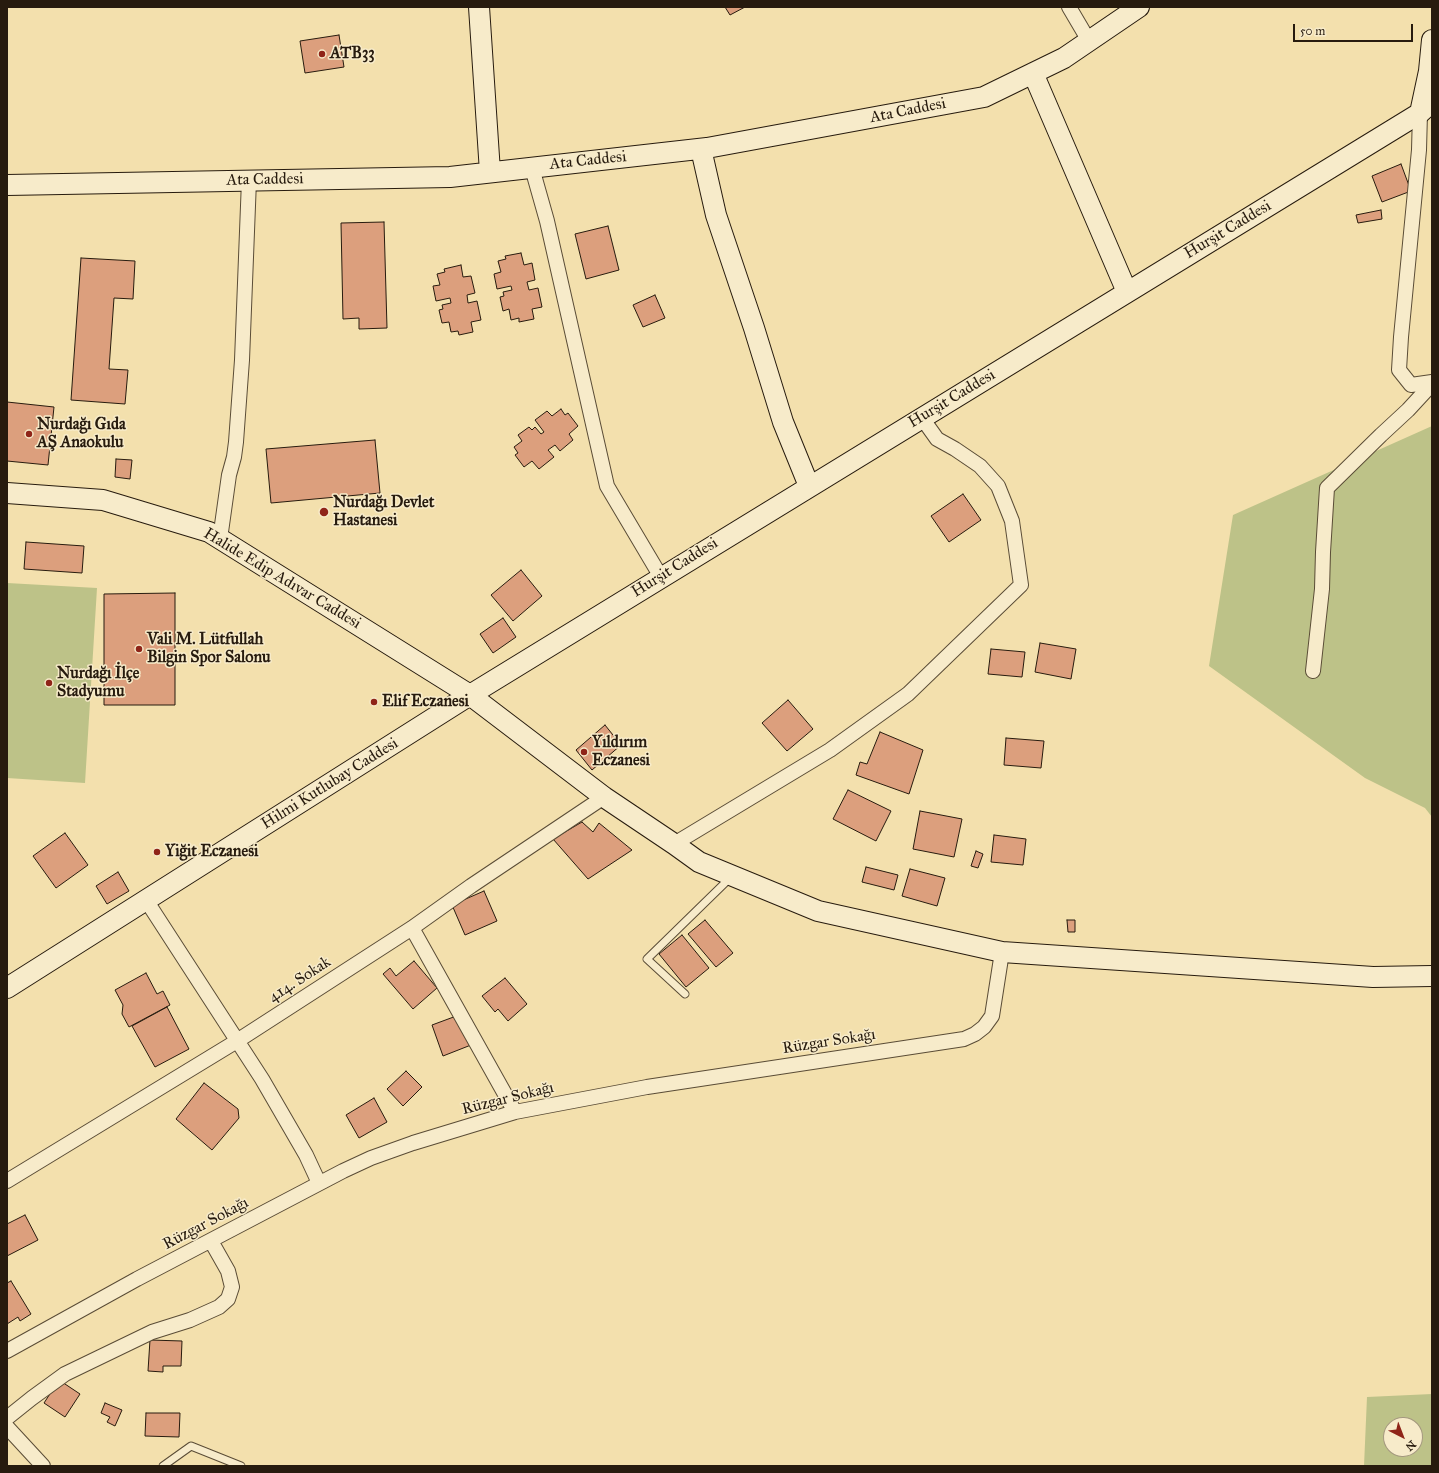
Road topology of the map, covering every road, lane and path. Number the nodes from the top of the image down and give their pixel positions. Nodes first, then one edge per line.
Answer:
1 (479, 7) edge
2 (1069, 7) edge
3 (1139, 7) edge
4 (1432, 40) edge
5 (1088, 41) junction
6 (1033, 73) junction
7 (1426, 108) edge
8 (701, 149) junction
9 (532, 168) junction
10 (490, 172) junction
11 (248, 180) junction
12 (7, 186) edge
13 (1127, 292) junction
14 (1432, 383) edge
15 (1411, 386) junction
16 (1408, 410) junction
17 (922, 418) junction
18 (809, 486) junction
19 (7, 493) edge
20 (220, 539) junction
21 (661, 577) junction
22 (1313, 671) dead end
23 (470, 695) junction
24 (604, 797) junction
25 (674, 844) junction
26 (733, 876) junction
27 (146, 900) junction
28 (412, 928) junction
29 (1002, 952) junction
30 (1432, 976) edge
31 (7, 988) edge
32 (685, 994) dead end
33 (237, 1041) junction
34 (515, 1112) junction
35 (7, 1181) edge
36 (319, 1183) junction
37 (211, 1241) junction
38 (7, 1351) edge
39 (7, 1418) edge
40 (7, 1427) edge
41 (43, 1466) edge
42 (163, 1466) edge
43 (241, 1466) edge

1 - 10 street
2 - 5 street
3 - 5 street, Ata Caddesi
4 - 7 street
5 - 6 street, Ata Caddesi
6 - 8 street, Ata Caddesi
6 - 13 street
7 - 13 street, Hurşit Caddesi
7 - 15 street
8 - 9 street, Ata Caddesi
8 - 18 street
9 - 10 street, Ata Caddesi
9 - 21 street
10 - 11 street, Ata Caddesi
11 - 12 street, Ata Caddesi
11 - 20 street
13 - 17 street, Hurşit Caddesi
14 - 15 street
14 - 16 street
15 - 16 street
16 - 22 street
17 - 18 street, Hurşit Caddesi
17 - 25 street
18 - 21 street, Hurşit Caddesi
19 - 20 street, Halide Edip Adıvar Caddesi
20 - 23 street, Halide Edip Adıvar Caddesi
21 - 23 street, Hurşit Caddesi
23 - 24 street, Halide Edip Adıvar Caddesi
23 - 27 street, Hilmi Kutlubay Caddesi
24 - 25 street, Halide Edip Adıvar Caddesi
24 - 28 street, 414. Sokak
25 - 26 street, Halide Edip Adıvar Caddesi
26 - 29 street, Halide Edip Adıvar Caddesi
26 - 32 lane
27 - 31 street, Hilmi Kutlubay Caddesi
27 - 33 street
28 - 33 street, 414. Sokak
28 - 34 street
29 - 30 street, Halide Edip Adıvar Caddesi
29 - 34 street, Rüzgar Sokağı
33 - 35 street, 414. Sokak
33 - 36 street
34 - 36 street, Rüzgar Sokağı
36 - 37 street, Rüzgar Sokağı
37 - 38 street, Rüzgar Sokağı
37 - 39 street
40 - 41 street
42 - 43 lane

